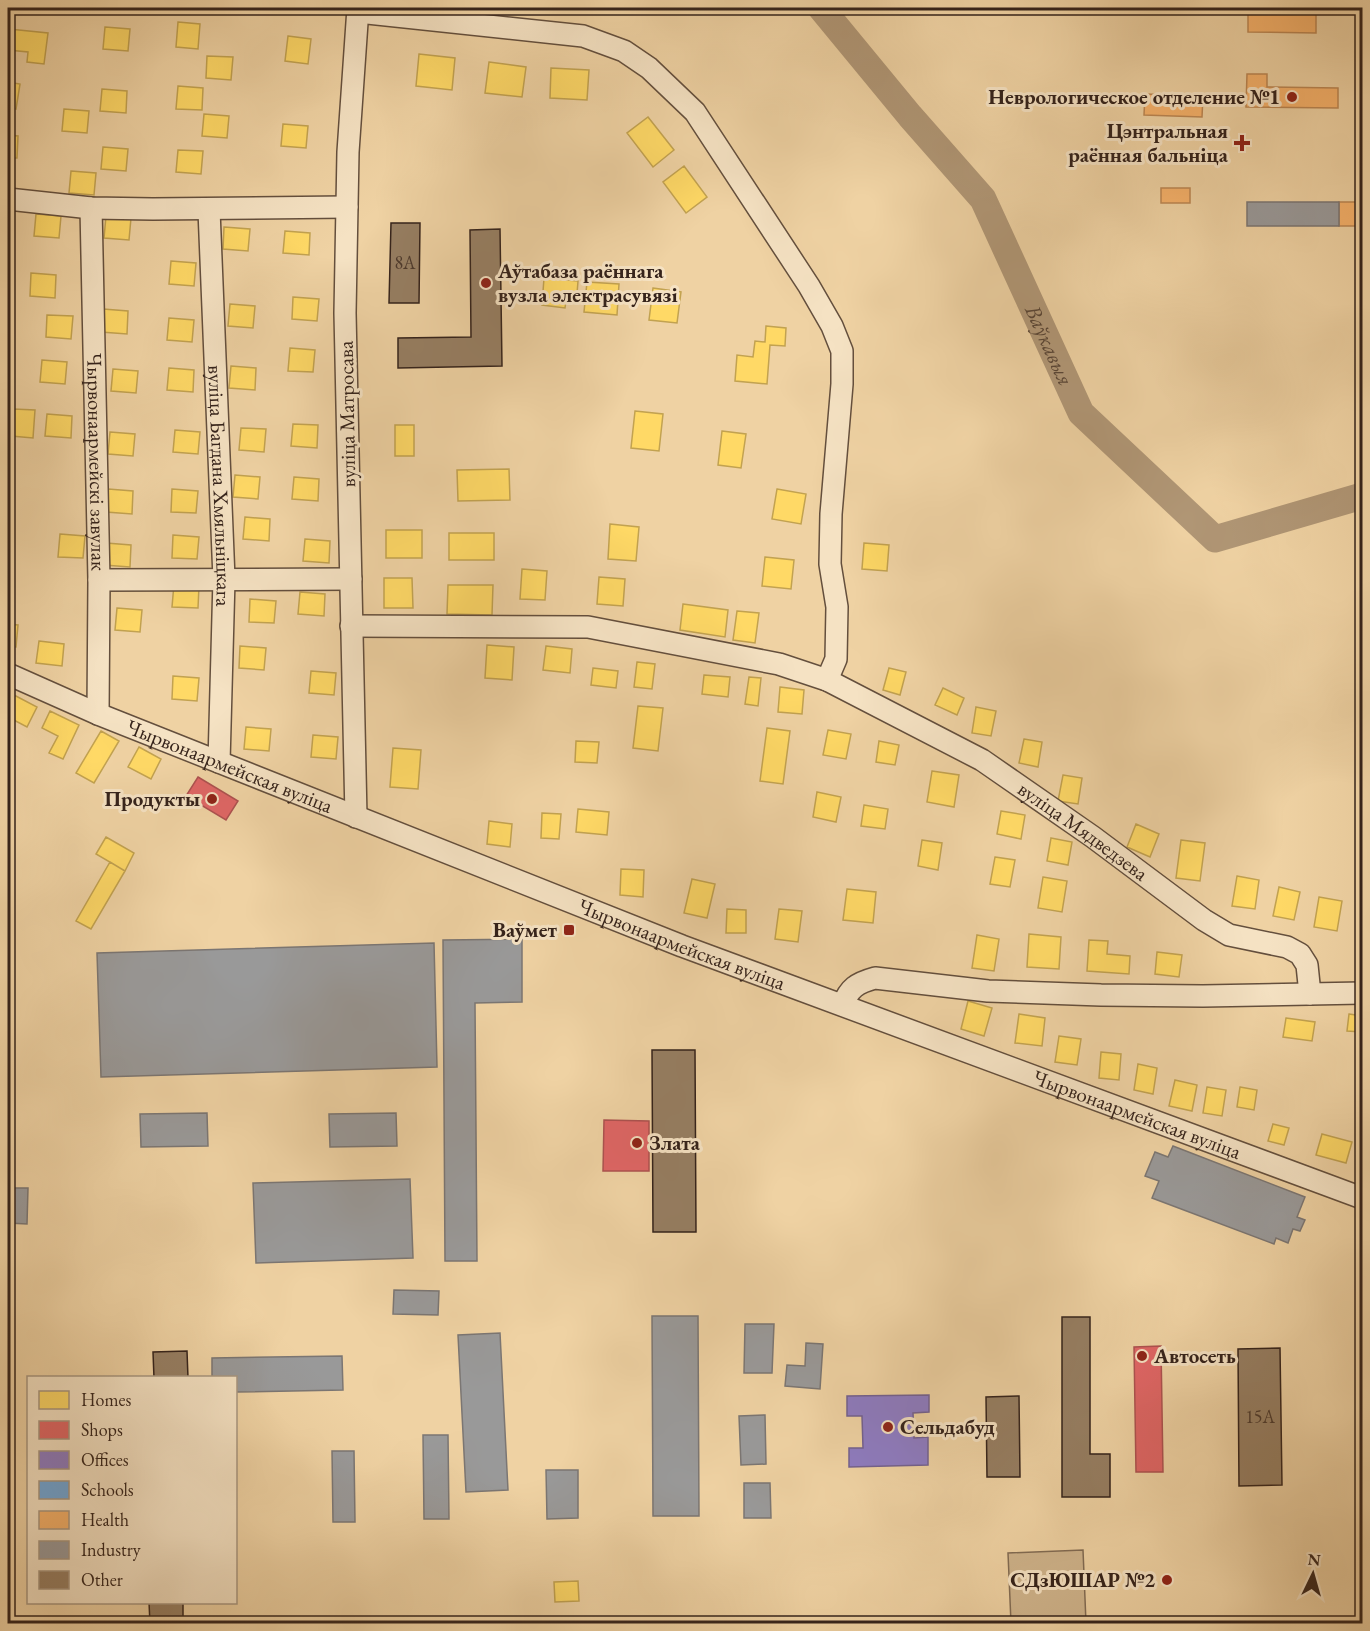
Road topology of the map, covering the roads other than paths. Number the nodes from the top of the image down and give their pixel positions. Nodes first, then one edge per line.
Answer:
1 (358, 10) edge
2 (8, 199) edge
3 (347, 207) junction
4 (91, 208) junction
5 (209, 210) junction
6 (224, 579) junction
7 (351, 579) junction
8 (99, 580) junction
9 (351, 626) junction
10 (8, 674) edge
11 (827, 680) junction
12 (98, 714) junction
13 (219, 762) junction
14 (356, 817) junction
15 (1362, 993) edge
16 (1310, 994) junction
17 (843, 1005) junction
18 (1362, 1198) edge

1 - 3 street, вуліца Матросава
1 - 11 street, вуліца Матросава
2 - 4 street
3 - 5 street
3 - 7 street, вуліца Матросава
4 - 5 street
4 - 8 street, Чырвонаармейскі завулак
5 - 6 street, вуліца Багдана Хмяльніцкага
6 - 7 street
6 - 8 street
6 - 13 street, вуліца Багдана Хмяльніцкага
7 - 9 street, вуліца Матросава
8 - 12 street, Чырвонаармейскі завулак
9 - 11 street
9 - 14 street, вуліца Матросава
10 - 12 street, Чырвонаармейская вуліца
11 - 16 street, вуліца Мядведзева
12 - 13 street, Чырвонаармейская вуліца
13 - 14 street, Чырвонаармейская вуліца
14 - 17 street, Чырвонаармейская вуліца
15 - 16 street
16 - 17 street
17 - 18 street, Чырвонаармейская вуліца

